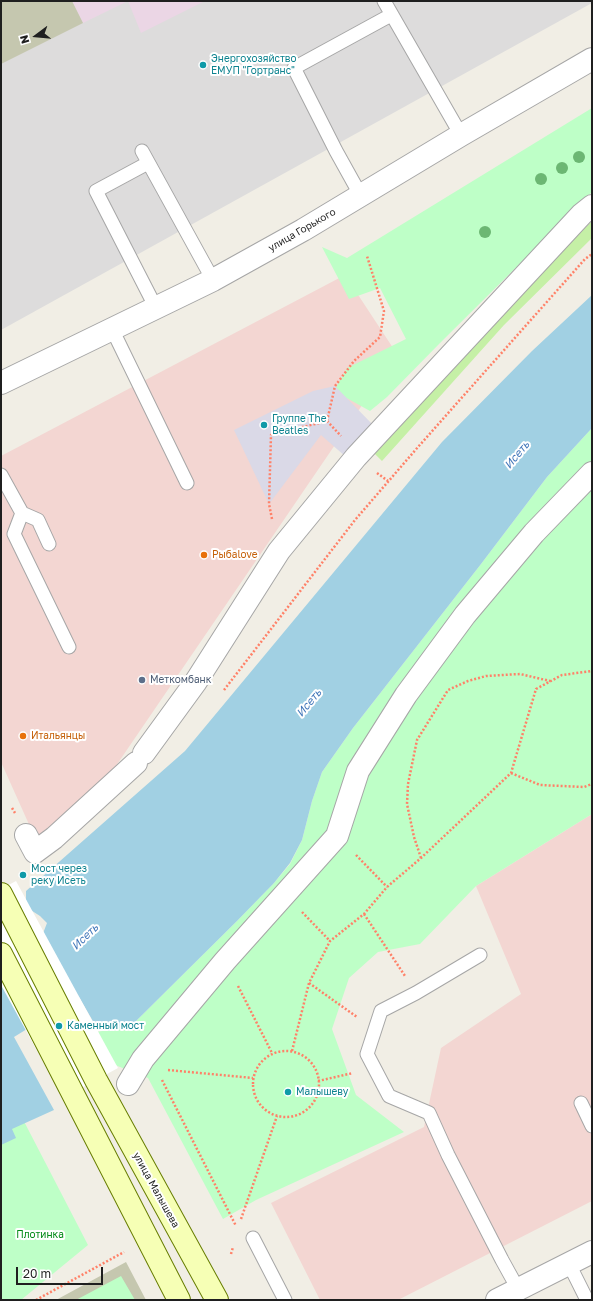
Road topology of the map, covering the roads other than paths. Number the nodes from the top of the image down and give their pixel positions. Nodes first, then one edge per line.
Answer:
1 (384, 1) edge
2 (391, 15) junction
3 (592, 59) edge
4 (461, 135) junction
5 (361, 196) junction
6 (592, 206) edge
7 (213, 280) junction
8 (156, 308) junction
9 (112, 329) junction
10 (1, 383) edge
11 (592, 473) edge
12 (1, 475) edge
13 (187, 483) dead end
14 (22, 513) junction
15 (49, 544) dead end
16 (69, 647) dead end
17 (26, 835) dead end
18 (1, 894) edge
19 (1, 954) edge
20 (480, 955) dead end
21 (128, 1084) road end
22 (581, 1103) dead end
23 (592, 1126) edge
24 (253, 1238) dead end
25 (592, 1252) edge
26 (569, 1264) junction
27 (518, 1289) junction
28 (179, 1300) edge
29 (217, 1300) edge
30 (285, 1300) edge
31 (497, 1300) edge
32 (587, 1300) edge

1 - 2 lane
2 - 4 lane
2 - 5 lane
3 - 4 street, улица Горького
4 - 5 street, улица Горького
5 - 7 street, улица Горького
6 - 17 street
7 - 8 street, улица Горького
7 - 8 lane
8 - 9 street, улица Горького
9 - 10 street, улица Горького
9 - 13 lane
11 - 21 street
12 - 14 lane
14 - 15 lane
14 - 16 lane
18 - 29 main road, улица Малышева
19 - 28 main road
20 - 27 lane
22 - 23 lane
24 - 30 lane
25 - 26 street
26 - 27 street
26 - 32 lane
27 - 31 street

